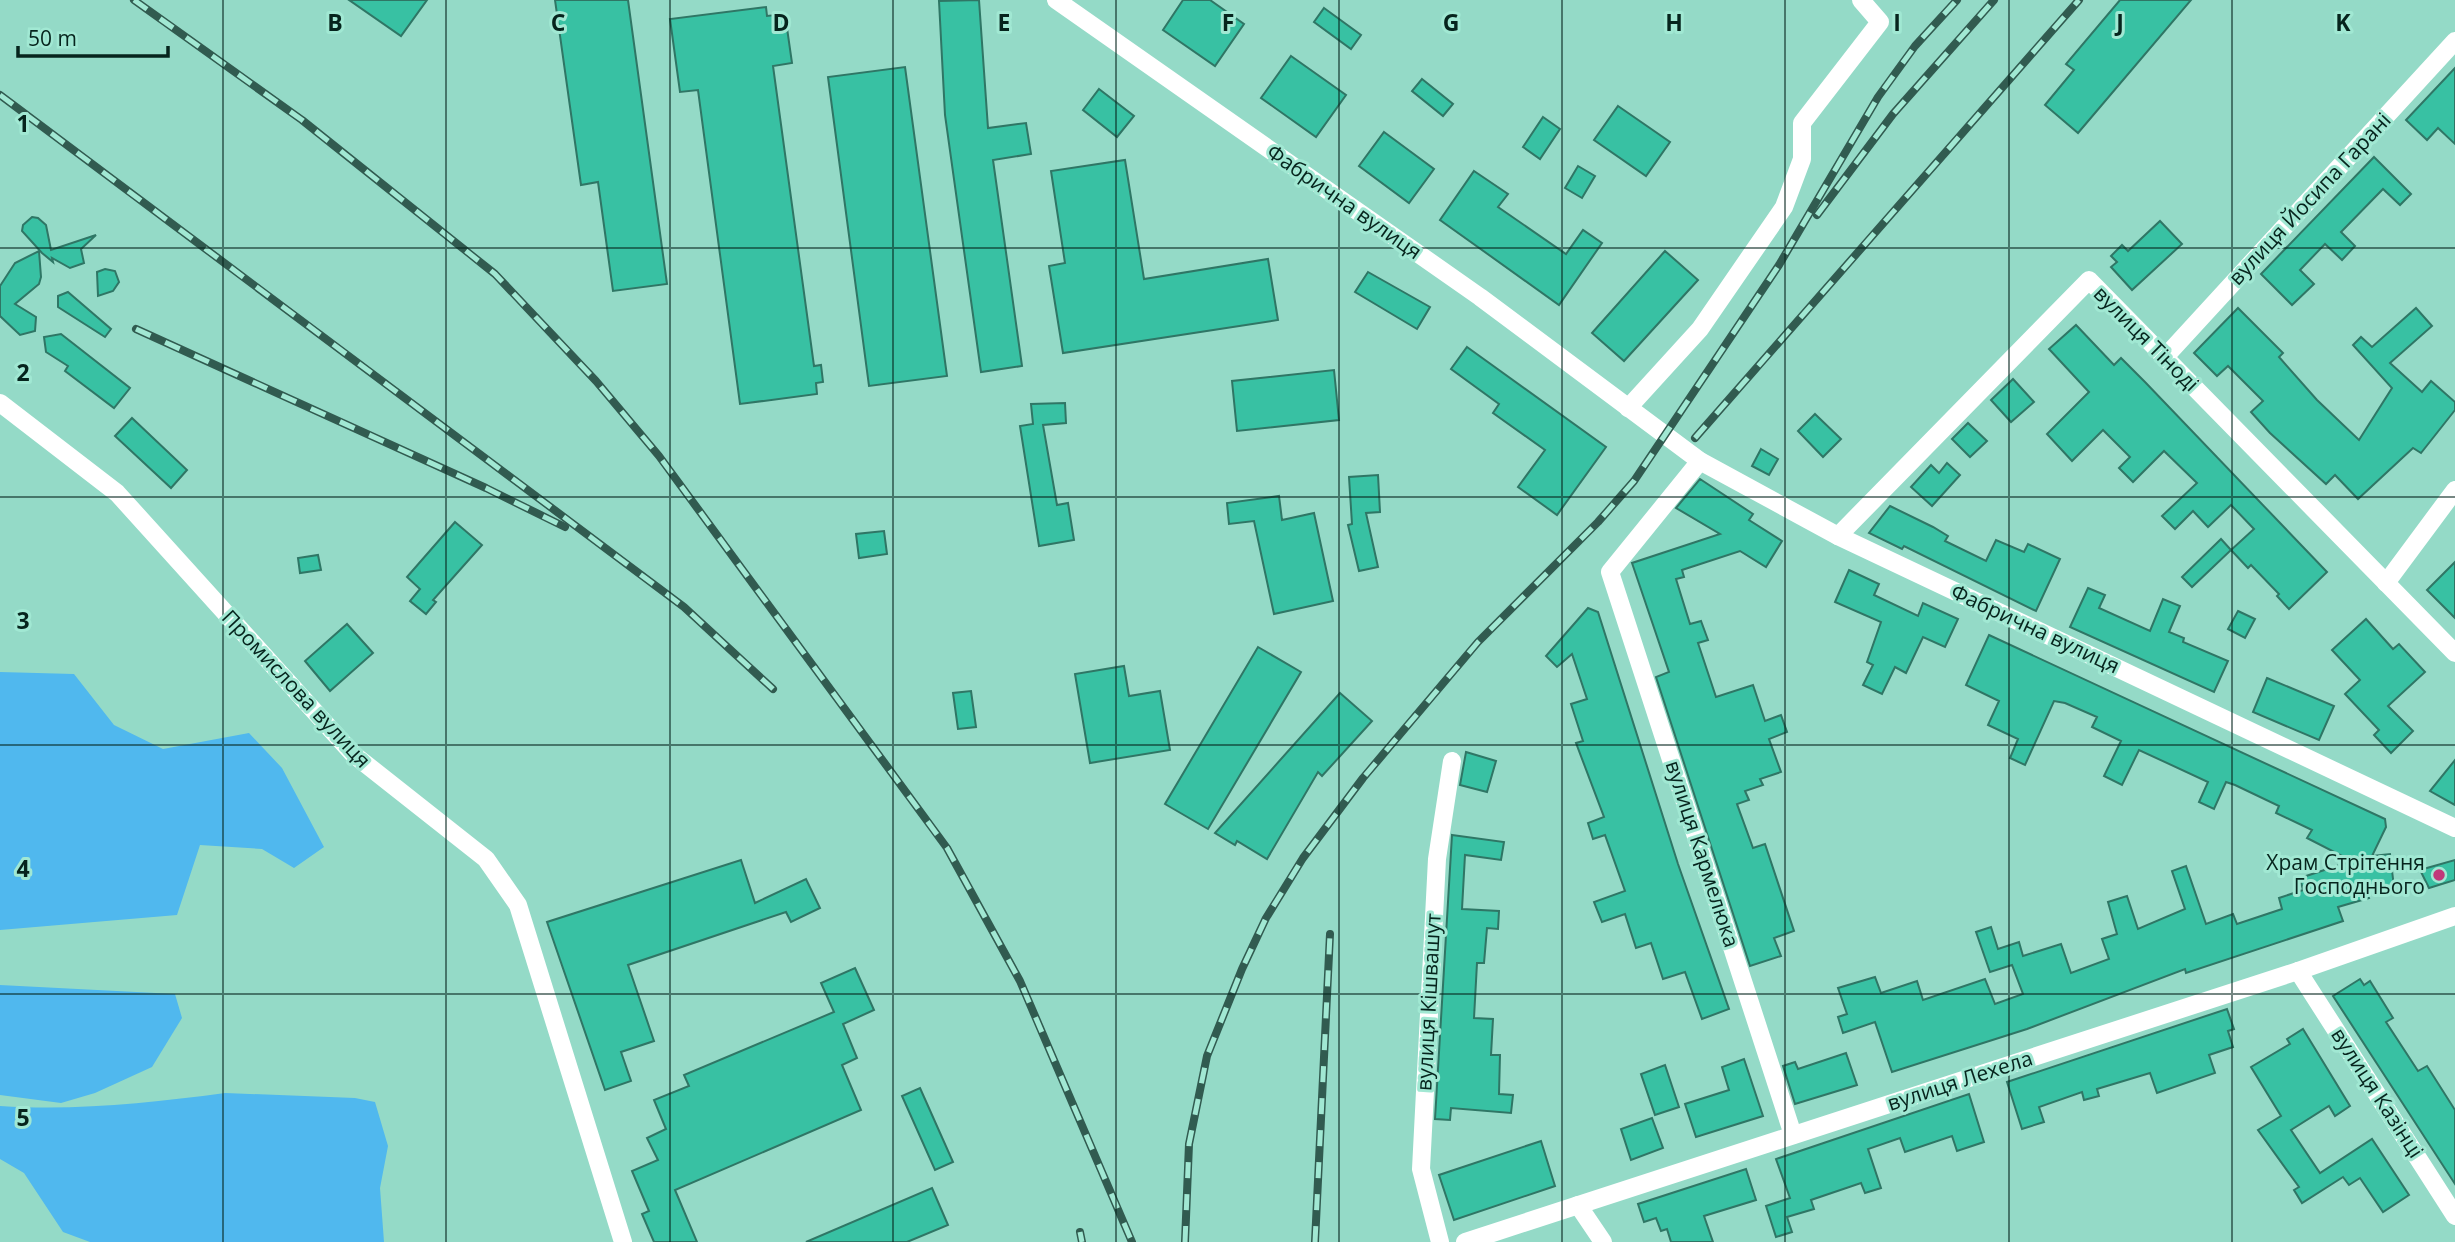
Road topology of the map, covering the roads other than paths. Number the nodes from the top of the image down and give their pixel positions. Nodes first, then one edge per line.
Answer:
1 (1056, 0) edge
2 (1861, 0) edge
3 (2455, 41) edge
4 (2165, 357) junction
5 (0, 404) edge
6 (1628, 408) junction
7 (1700, 461) junction
8 (2455, 490) edge
9 (1838, 536) junction
10 (2386, 583) junction
11 (2455, 653) edge
12 (1452, 761) dead end
13 (2455, 828) edge
14 (2455, 916) edge
15 (2298, 971) junction
16 (1793, 1135) junction
17 (1578, 1205) junction
18 (2455, 1216) edge
19 (623, 1242) edge
20 (1440, 1242) edge
21 (1465, 1242) edge
22 (1603, 1242) edge

1 - 6 street, Фабрична вулиця
2 - 6 street
3 - 4 street, вулиця Йосипа Гарані
4 - 9 street, вулиця Тіноді
4 - 10 street, вулиця Тіноді
5 - 19 street, Промислова вулиця
6 - 7 street, Фабрична вулиця
7 - 9 street, Фабрична вулиця
7 - 16 street, вулиця Кармелюка
8 - 10 street
9 - 13 street, Фабрична вулиця
10 - 11 street, вулиця Тіноді
12 - 20 street, вулиця Кішвашут
14 - 15 street, вулиця Лехела
15 - 16 street, вулиця Лехела
15 - 18 street, вулиця Казінці
16 - 17 street, вулиця Лехела
17 - 21 street, вулиця Лехела
17 - 22 street

